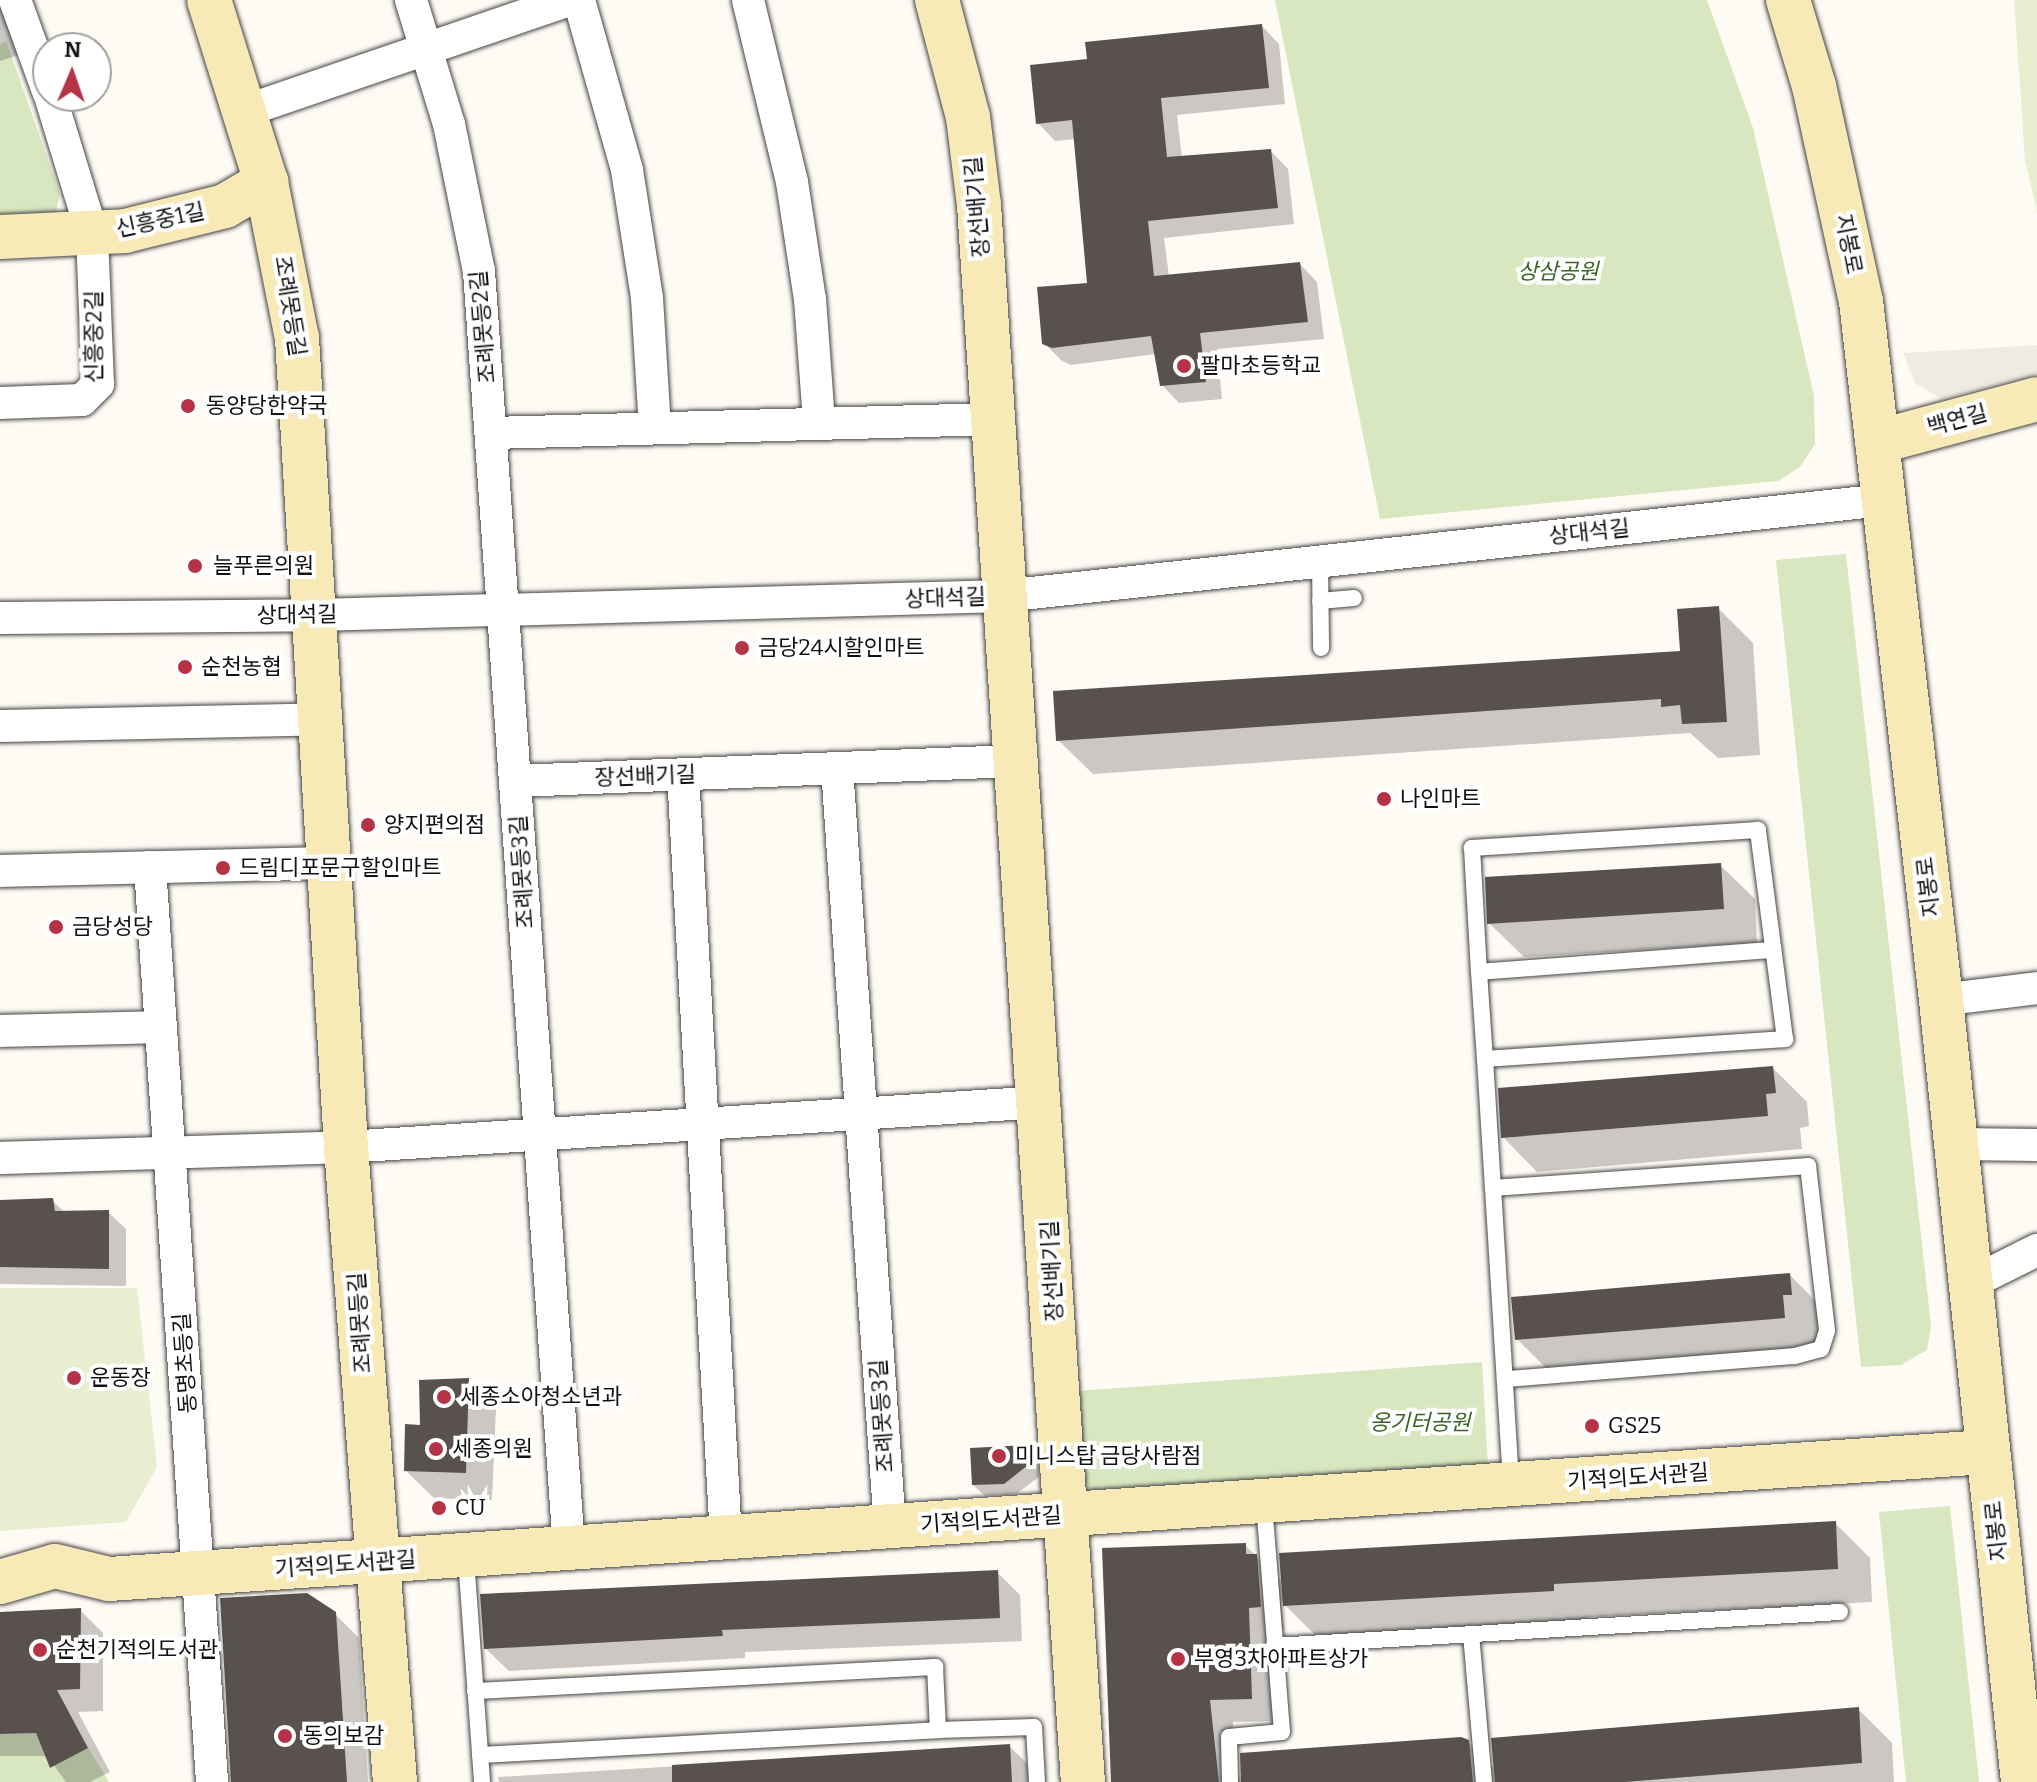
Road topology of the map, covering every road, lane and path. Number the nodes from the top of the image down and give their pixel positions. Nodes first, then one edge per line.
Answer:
1 (15, 0) edge
2 (209, 0) edge
3 (411, 0) edge
4 (569, 0) edge
5 (579, 0) edge
6 (748, 0) edge
7 (937, 0) edge
8 (1788, 0) edge
9 (32, 47) edge
10 (427, 49) junction
11 (245, 111) junction
12 (55, 112) edge
13 (266, 182) junction
14 (92, 233) junction
15 (0, 237) edge
16 (2037, 399) edge
17 (0, 403) edge
18 (990, 419) junction
19 (819, 423) junction
20 (655, 427) junction
21 (492, 433) junction
22 (1877, 442) junction
23 (1884, 500) junction
24 (1320, 562) junction
25 (1004, 596) junction
26 (1354, 598) dead end
27 (1320, 601) junction
28 (505, 610) junction
29 (317, 615) junction
30 (0, 618) edge
31 (1321, 648) dead end
32 (322, 719) junction
33 (0, 726) edge
34 (1014, 761) junction
35 (837, 768) junction
36 (683, 774) junction
37 (516, 781) junction
38 (330, 863) junction
39 (150, 867) junction
40 (0, 871) edge
41 (1769, 950) junction
42 (1479, 972) junction
43 (2037, 988) edge
44 (1941, 1000) junction
45 (160, 1027) junction
46 (0, 1031) edge
47 (1485, 1059) junction
48 (1042, 1102) junction
49 (861, 1114) junction
50 (703, 1124) junction
51 (540, 1134) junction
52 (1956, 1144) junction
53 (2037, 1145) edge
54 (346, 1147) junction
55 (168, 1153) junction
56 (0, 1158) edge
57 (1493, 1188) junction
58 (2037, 1250) edge
59 (1971, 1283) junction
60 (1505, 1379) junction
61 (1988, 1452) junction
62 (1511, 1487) junction
63 (1264, 1503) junction
64 (1066, 1514) junction
65 (890, 1527) junction
66 (726, 1539) junction
67 (569, 1550) junction
68 (466, 1557) junction
69 (377, 1561) junction
70 (201, 1573) junction
71 (0, 1582) edge
72 (1840, 1612) dead end
73 (1471, 1634) junction
74 (1274, 1646) junction
75 (475, 1691) junction
76 (938, 1730) junction
77 (480, 1755) junction
78 (212, 1782) edge
79 (395, 1782) edge
80 (482, 1782) edge
81 (1037, 1782) edge
82 (1083, 1782) edge
83 (1230, 1782) edge
84 (1484, 1782) edge
85 (2023, 1782) edge

1 - 9 street
2 - 11 street, 조례못등길
3 - 10 street, 조례못등2길
4 - 10 street
5 - 20 street
6 - 19 street
7 - 18 street, 장선배기길
8 - 22 street, 지봉로
10 - 11 street
10 - 21 street, 조례못등2길
11 - 13 street, 조례못등길
12 - 14 street
13 - 14 street, 신흥중1길
13 - 29 street, 조례못등길
14 - 15 street, 신흥중1길
14 - 17 street, 신흥중2길
16 - 22 street, 백연길
18 - 19 street
18 - 25 street, 장선배기길
19 - 20 street
20 - 21 street
21 - 28 street, 조례못등2길
22 - 23 street, 지봉로
23 - 24 street, 상대석길
23 - 44 street, 지봉로
24 - 25 street, 상대석길
24 - 27 lane
25 - 28 street, 상대석길
25 - 34 street, 장선배기길
26 - 27 lane
27 - 31 lane
28 - 29 street, 상대석길
28 - 37 street, 조례못등3길
29 - 30 street, 상대석길
29 - 32 street, 조례못등길
32 - 33 street
32 - 38 street, 조례못등길
34 - 35 street, 장선배기길
34 - 48 street, 장선배기길
35 - 36 street, 장선배기길
35 - 49 street, 조례못등3길
36 - 37 street, 장선배기길
36 - 50 street
37 - 51 street, 조례못등3길
38 - 39 street
38 - 54 street, 조례못등길
39 - 40 street
39 - 45 street, 동명초등길
41 - 42 lane
41 - 42 lane
41 - 47 lane
42 - 47 lane
43 - 44 street
44 - 52 street, 지봉로
45 - 46 street
45 - 55 street, 동명초등길
47 - 57 lane
48 - 49 street
48 - 64 street, 장선배기길
49 - 50 street
49 - 65 street, 조례못등3길
50 - 51 street
50 - 66 street
51 - 54 street
51 - 67 street, 조례못등3길
52 - 53 street
52 - 59 street, 지봉로
54 - 55 street
54 - 69 street, 조례못등길
55 - 56 street
55 - 70 street, 동명초등길
57 - 60 lane
57 - 60 lane
58 - 59 street
59 - 61 street, 지봉로
60 - 62 lane
61 - 62 street, 기적의도서관길
61 - 85 street, 지봉로
62 - 63 street, 기적의도서관길
63 - 64 street, 기적의도서관길
63 - 74 lane
64 - 65 street, 기적의도서관길
64 - 82 street, 장선배기길
65 - 66 street, 기적의도서관길
66 - 67 street, 기적의도서관길
67 - 68 street, 기적의도서관길
68 - 69 street, 기적의도서관길
68 - 75 lane
69 - 70 street, 기적의도서관길
69 - 79 street, 조례못등길
70 - 71 street, 기적의도서관길
70 - 78 street, 동명초등길
72 - 73 lane
73 - 74 lane
73 - 84 lane
74 - 83 lane
75 - 76 lane
75 - 77 lane
76 - 77 lane
76 - 81 lane
77 - 80 lane

